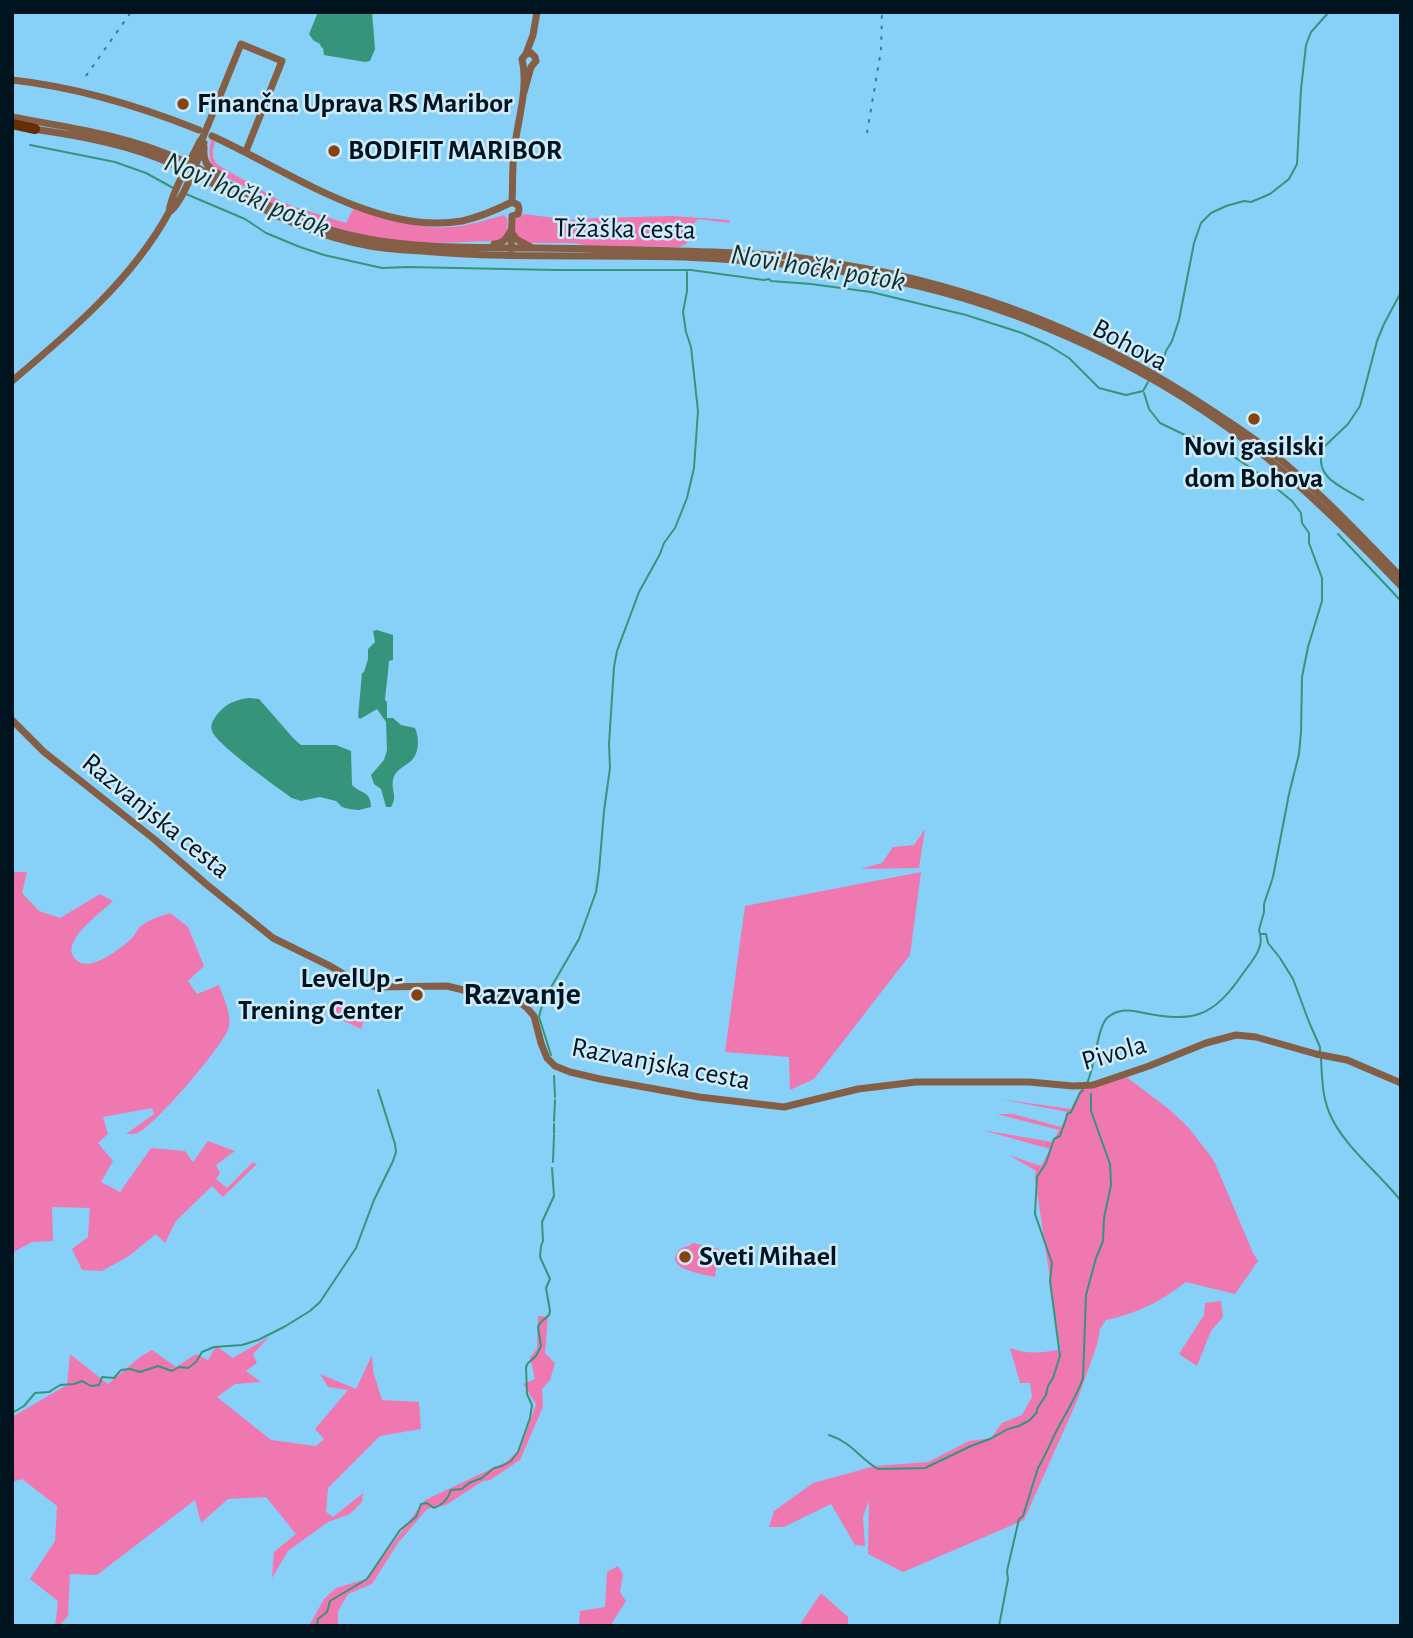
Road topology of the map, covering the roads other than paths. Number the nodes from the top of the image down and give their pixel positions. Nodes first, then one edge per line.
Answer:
1 (537, 12) edge
2 (530, 54) junction
3 (527, 66) junction
4 (12, 79) edge
5 (12, 117) edge
6 (12, 125) edge
7 (35, 129) joint
8 (212, 136) dead end
9 (202, 137) junction
10 (246, 151) junction
11 (141, 153) junction
12 (190, 168) junction
13 (230, 184) junction
14 (182, 185) junction
15 (509, 210) junction
16 (511, 230) junction
17 (477, 247) junction
18 (532, 248) junction
19 (511, 252) junction
20 (778, 259) junction
21 (1156, 378) junction
22 (12, 382) edge
23 (1401, 577) edge
24 (1401, 586) edge
25 (12, 720) edge
26 (972, 1082) joint
27 (1401, 1083) edge

1 - 2 street
2 - 3 street
2 - 3 street
3 - 15 street
4 - 9 street
5 - 12 street, Tržaška cesta
6 - 7 highway
7 - 11 street, Tržaška cesta
8 - 10 street
9 - 10 street, bridge
9 - 12 street
9 - 13 street
10 - 15 street
11 - 12 street, Tržaška cesta
11 - 14 street
12 - 13 street, Tržaška cesta
12 - 14 street
12 - 19 street, Tržaška cesta
13 - 17 street, Tržaška cesta
14 - 22 street
15 - 16 street
16 - 17 street
16 - 18 street
16 - 19 street
17 - 19 street, Tržaška cesta
18 - 19 street, Tržaška cesta
18 - 20 street, Tržaška cesta
19 - 20 street, Tržaška cesta
20 - 21 street, Bohova
21 - 23 street, Bohova
21 - 24 street, Bohova
25 - 26 street, Razvanjska cesta
26 - 27 street, Pivola

